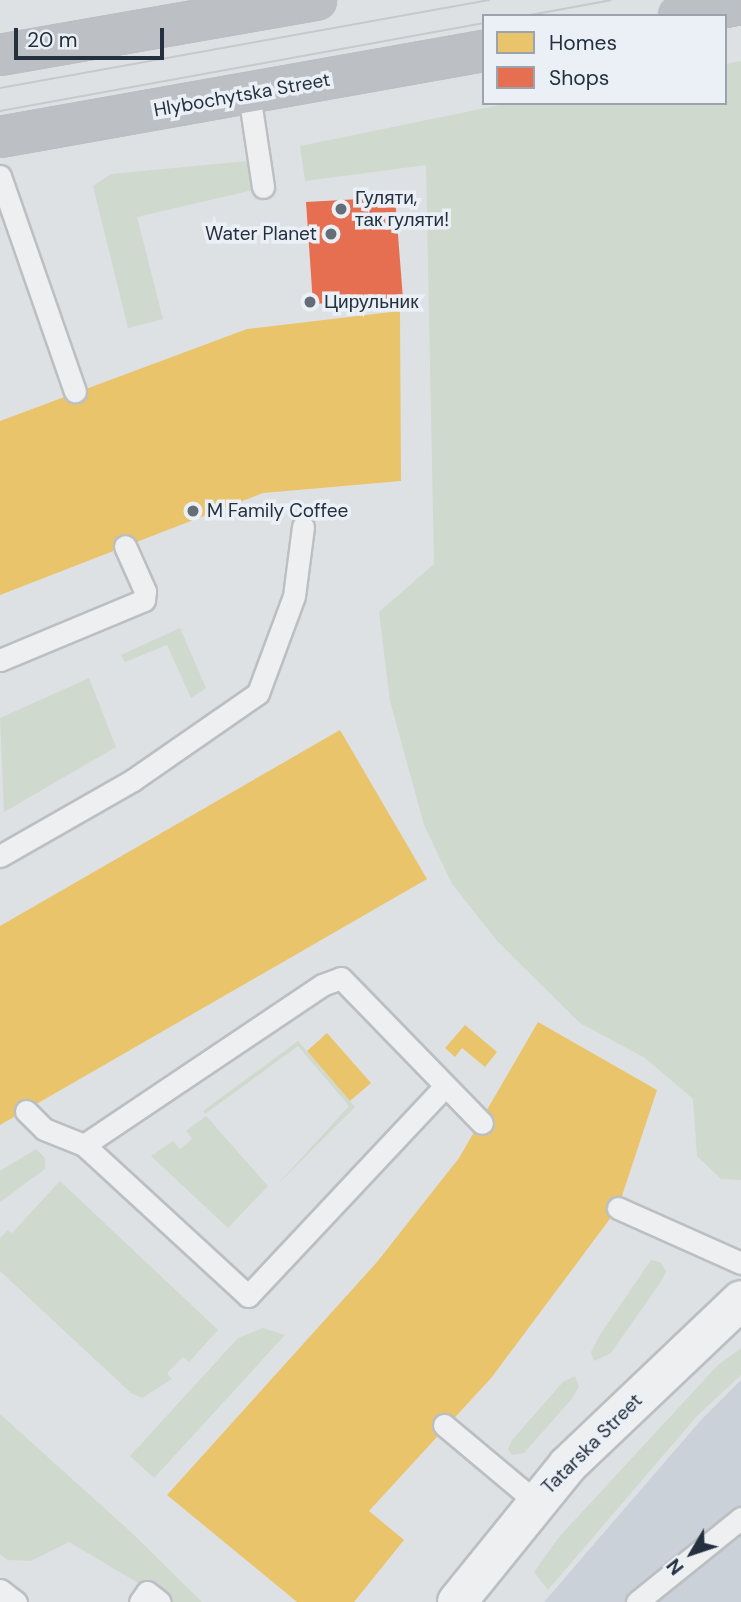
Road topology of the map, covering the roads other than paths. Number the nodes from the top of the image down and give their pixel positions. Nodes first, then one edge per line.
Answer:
1 (316, 0) edge
2 (741, 5) edge
3 (690, 14) edge
4 (482, 51) edge
5 (0, 55) edge
6 (249, 94) junction
7 (0, 137) edge
8 (0, 176) edge
9 (263, 187) dead end
10 (75, 391) dead end
11 (303, 527) dead end
12 (125, 545) dead end
13 (0, 660) edge
14 (0, 856) edge
15 (444, 1087) junction
16 (26, 1111) dead end
17 (482, 1123) dead end
18 (84, 1145) junction
19 (618, 1209) dead end
20 (741, 1263) edge
21 (741, 1300) edge
22 (444, 1425) dead end
23 (535, 1501) junction
24 (741, 1518) edge
25 (0, 1590) edge
26 (16, 1602) edge
27 (140, 1602) edge
28 (160, 1602) edge
29 (457, 1602) edge
30 (636, 1602) edge

1 - 5 main road
2 - 3 main road
4 - 6 main road, Hlybochytska Street
6 - 7 main road, Hlybochytska Street
6 - 9 lane
8 - 10 lane
11 - 14 lane
12 - 13 lane
15 - 17 lane
15 - 18 lane
15 - 18 lane
16 - 18 lane
19 - 20 lane
21 - 23 street, Tatarska Street
22 - 23 lane
23 - 29 street, Tatarska Street
24 - 30 lane
25 - 26 lane
27 - 28 lane

